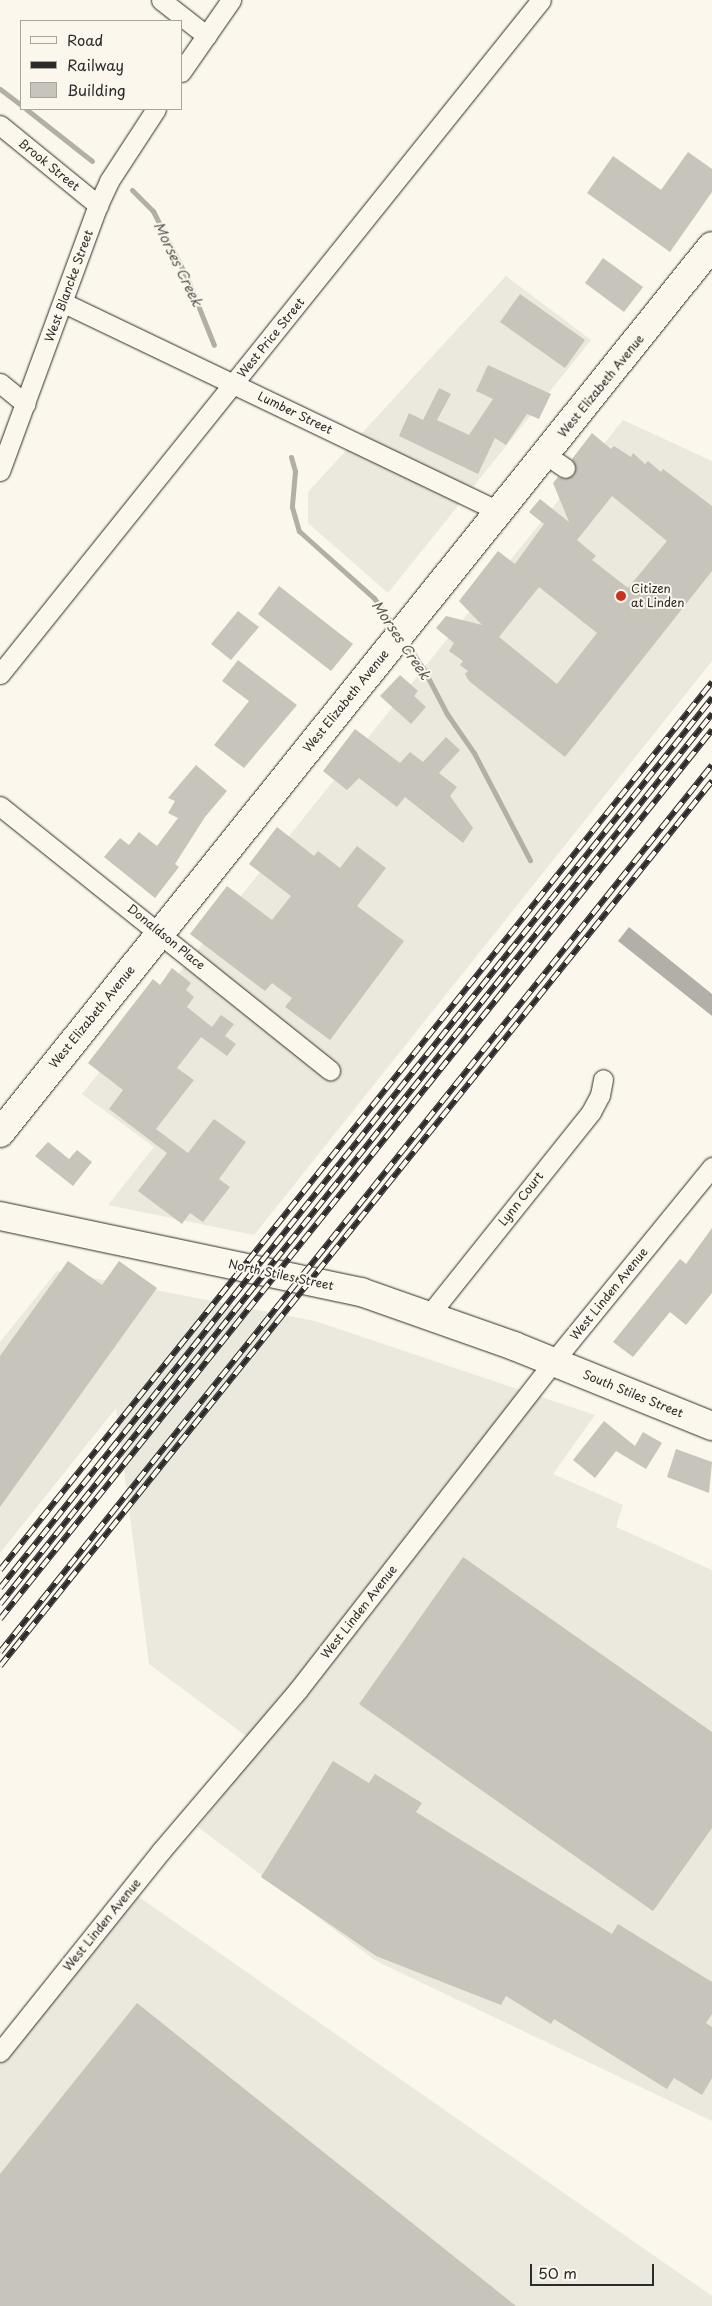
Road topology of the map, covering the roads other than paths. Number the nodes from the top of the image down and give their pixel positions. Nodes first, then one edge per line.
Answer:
1 (161, 0) edge
2 (231, 0) edge
3 (541, 0) edge
4 (207, 36) junction
5 (182, 71) edge
6 (155, 110) edge
7 (0, 125) edge
8 (98, 205) junction
9 (712, 246) edge
10 (64, 303) junction
11 (0, 384) edge
12 (234, 384) junction
13 (26, 404) junction
14 (0, 471) edge
15 (498, 511) junction
16 (0, 674) edge
17 (0, 806) edge
18 (160, 932) junction
19 (330, 1070) dead end
20 (603, 1079) dead end
21 (0, 1133) edge
22 (712, 1167) edge
23 (0, 1216) edge
24 (430, 1315) junction
25 (554, 1362) junction
26 (712, 1426) edge
27 (0, 2052) edge

1 - 4 street
2 - 4 street
3 - 12 street, West Price Street
4 - 5 street
6 - 8 street, West Blancke Street
7 - 8 street, Brook Street
8 - 10 street, West Blancke Street
9 - 15 street, West Elizabeth Avenue
10 - 12 street, Lumber Street
10 - 13 street, West Blancke Street
11 - 13 street
12 - 15 street, Lumber Street
12 - 16 street, West Price Street
13 - 14 street, West Blancke Street
15 - 18 street, West Elizabeth Avenue
17 - 18 street, Donaldson Place
18 - 19 street, Donaldson Place
18 - 21 street, West Elizabeth Avenue
20 - 24 street, Lynn Court
22 - 25 street, West Linden Avenue
23 - 24 street, North Stiles Street
24 - 25 street, North Stiles Street
25 - 26 street, South Stiles Street
25 - 27 street, West Linden Avenue

